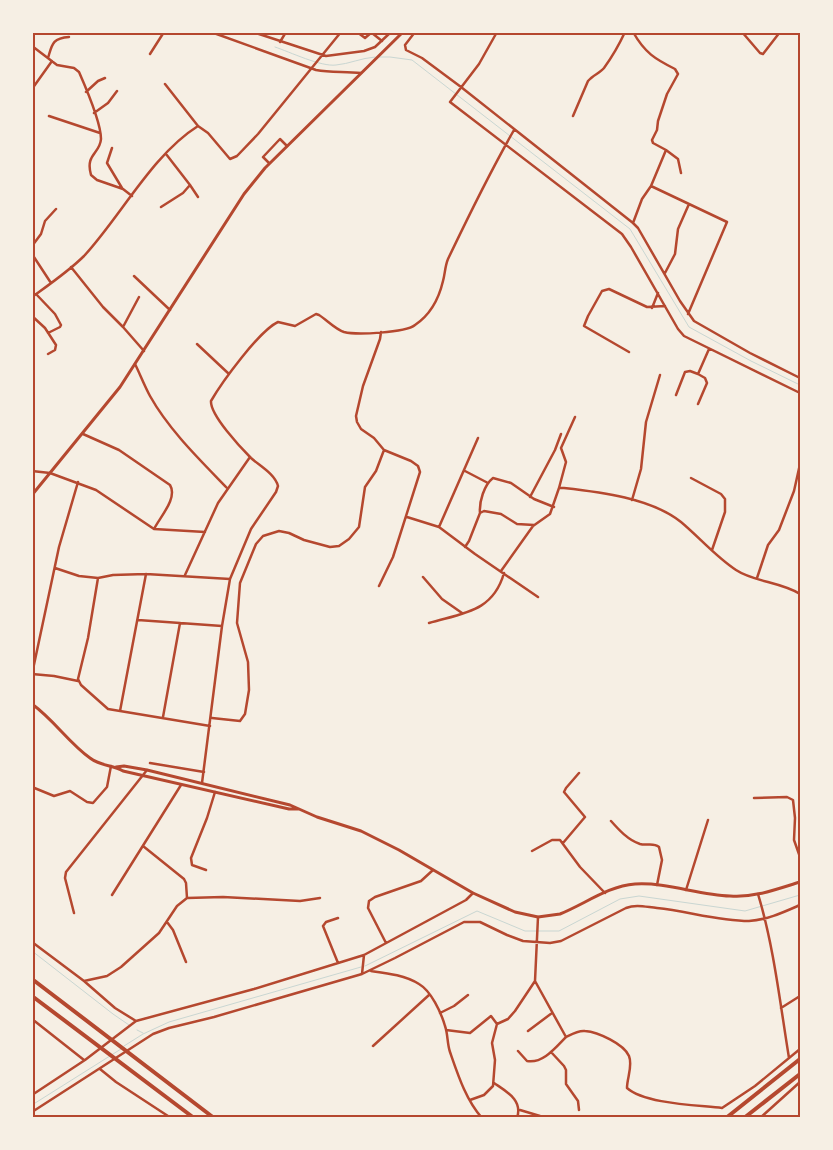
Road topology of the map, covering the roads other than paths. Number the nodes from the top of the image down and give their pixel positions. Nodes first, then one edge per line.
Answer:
1 (164, 32) edge
2 (211, 32) edge
3 (253, 32) edge
4 (286, 32) edge
5 (341, 32) edge
6 (357, 32) edge
7 (391, 32) edge
8 (404, 32) edge
9 (415, 32) edge
10 (497, 32) edge
11 (625, 32) edge
12 (633, 32) edge
13 (742, 32) edge
14 (780, 32) edge
15 (372, 33) edge
16 (69, 37) dead end
17 (382, 41) junction
18 (280, 42) junction
19 (32, 46) edge
20 (150, 54) dead end
21 (322, 57) junction
22 (48, 58) junction
23 (52, 61) junction
24 (312, 68) junction
25 (362, 73) junction
26 (105, 78) dead end
27 (165, 84) dead end
28 (461, 87) junction
29 (32, 89) edge
30 (117, 90) dead end
31 (86, 92) junction
32 (94, 113) junction
33 (49, 116) dead end
34 (573, 116) dead end
35 (198, 126) junction
36 (514, 130) junction
37 (100, 133) junction
38 (287, 146) junction
39 (505, 146) junction
40 (112, 148) dead end
41 (666, 150) junction
42 (166, 154) junction
43 (269, 163) junction
44 (681, 173) dead end
45 (190, 185) junction
46 (652, 186) junction
47 (123, 189) junction
48 (132, 196) junction
49 (198, 197) dead end
50 (689, 204) junction
51 (161, 206) dead end
52 (56, 209) dead end
53 (633, 223) junction
54 (32, 246) edge
55 (32, 254) edge
56 (71, 267) junction
57 (664, 273) junction
58 (134, 276) dead end
59 (51, 283) junction
60 (658, 293) junction
61 (36, 294) junction
62 (32, 297) edge
63 (139, 297) dead end
64 (665, 306) junction
65 (652, 308) junction
66 (170, 310) junction
67 (688, 314) junction
68 (32, 316) edge
69 (123, 326) junction
70 (381, 332) junction
71 (48, 333) junction
72 (197, 344) dead end
73 (709, 349) junction
74 (144, 351) junction
75 (628, 352) dead end
76 (48, 354) dead end
77 (135, 364) junction
78 (698, 374) junction
79 (229, 375) junction
80 (660, 376) dead end
81 (800, 378) edge
82 (800, 393) edge
83 (676, 395) dead end
84 (698, 404) dead end
85 (575, 417) dead end
86 (83, 434) junction
87 (561, 434) dead end
88 (478, 438) dead end
89 (384, 450) junction
90 (250, 457) junction
91 (800, 464) edge
92 (464, 470) junction
93 (32, 471) edge
94 (50, 473) junction
95 (691, 478) dead end
96 (78, 482) junction
97 (796, 482) junction
98 (488, 483) junction
99 (800, 484) edge
100 (227, 488) junction
101 (559, 488) junction
102 (32, 495) edge
103 (530, 497) junction
104 (632, 500) junction
105 (554, 507) junction
106 (480, 513) junction
107 (407, 517) junction
108 (534, 525) junction
109 (440, 527) junction
110 (154, 529) junction
111 (204, 532) junction
112 (465, 547) junction
113 (712, 550) junction
114 (55, 568) junction
115 (502, 572) junction
116 (146, 574) junction
117 (186, 575) junction
118 (423, 577) dead end
119 (98, 578) junction
120 (757, 578) junction
121 (230, 579) junction
122 (379, 586) dead end
123 (800, 594) edge
124 (538, 597) dead end
125 (462, 613) junction
126 (138, 620) junction
127 (180, 623) junction
128 (430, 623) dead end
129 (222, 626) junction
130 (78, 681) junction
131 (32, 704) edge
132 (120, 712) junction
133 (163, 717) junction
134 (212, 718) junction
135 (210, 726) junction
136 (150, 763) dead end
137 (111, 766) junction
138 (116, 767) junction
139 (147, 770) junction
140 (204, 772) junction
141 (579, 773) dead end
142 (144, 775) junction
143 (202, 783) junction
144 (182, 784) junction
145 (194, 786) junction
146 (32, 787) edge
147 (208, 790) junction
148 (215, 792) junction
149 (754, 798) dead end
150 (298, 810) junction
151 (708, 820) dead end
152 (611, 821) dead end
153 (563, 842) junction
154 (143, 846) junction
155 (532, 851) dead end
156 (800, 857) edge
157 (206, 870) dead end
158 (433, 870) junction
159 (800, 882) edge
160 (657, 885) junction
161 (686, 890) junction
162 (474, 893) junction
163 (605, 893) junction
164 (758, 894) junction
165 (112, 895) dead end
166 (187, 898) junction
167 (320, 898) dead end
168 (800, 905) edge
169 (74, 913) dead end
170 (538, 917) junction
171 (338, 918) dead end
172 (765, 919) junction
173 (167, 922) junction
174 (32, 942) edge
175 (537, 942) junction
176 (386, 944) junction
177 (364, 957) junction
178 (186, 962) dead end
179 (338, 963) junction
180 (370, 970) junction
181 (362, 974) junction
182 (32, 980) edge
183 (84, 981) junction
184 (535, 981) junction
185 (429, 995) junction
186 (468, 995) dead end
187 (32, 996) edge
188 (800, 996) edge
189 (781, 1008) junction
190 (440, 1013) junction
191 (552, 1013) junction
192 (32, 1019) edge
193 (136, 1021) junction
194 (497, 1024) junction
195 (446, 1030) junction
196 (528, 1031) dead end
197 (566, 1037) junction
198 (373, 1046) dead end
199 (800, 1049) edge
200 (518, 1051) dead end
201 (551, 1052) junction
202 (789, 1058) junction
203 (800, 1059) edge
204 (85, 1060) junction
205 (100, 1069) junction
206 (800, 1074) edge
207 (800, 1082) edge
208 (494, 1083) junction
209 (32, 1095) edge
210 (470, 1100) junction
211 (520, 1110) junction
212 (580, 1110) dead end
213 (32, 1112) edge
214 (540, 1116) dead end
215 (727, 1117) edge
216 (745, 1117) edge
217 (170, 1118) edge
218 (194, 1118) edge
219 (214, 1118) edge
220 (482, 1118) edge
221 (517, 1118) edge
222 (760, 1118) edge

1 - 20 street
2 - 24 street
3 - 18 street
4 - 18 street
5 - 21 street
6 - 15 street
7 - 17 street
8 - 25 main road
9 - 28 street
10 - 28 street
11 - 34 street
12 - 41 street
13 - 14 street
15 - 17 street
16 - 22 street
17 - 21 street
18 - 21 street
19 - 22 street
21 - 24 street
22 - 23 street
23 - 29 street
23 - 31 street
24 - 25 street
24 - 35 street
25 - 38 main road
26 - 31 street
27 - 35 street
28 - 36 street
28 - 39 street
30 - 32 street
31 - 32 street
32 - 37 street
33 - 37 street
35 - 42 street
36 - 39 street
36 - 53 street
37 - 47 street
38 - 43 main road
38 - 43 street
39 - 60 street
39 - 70 street
40 - 47 street
41 - 44 street
41 - 46 street
42 - 45 street
42 - 48 street
43 - 66 main road
45 - 49 street
45 - 51 street
46 - 50 street
46 - 53 street
47 - 48 street
48 - 56 street
50 - 57 street
50 - 67 street
52 - 54 street
53 - 57 street
55 - 59 street
56 - 59 street
56 - 69 street
57 - 67 street
58 - 66 street
59 - 61 street
60 - 64 street
60 - 65 street
61 - 62 street
61 - 71 street
63 - 69 street
64 - 65 street
64 - 73 street
65 - 75 street
66 - 74 main road
67 - 81 street
68 - 71 street
69 - 74 street
70 - 79 street
70 - 89 street
71 - 76 street
72 - 79 street
73 - 78 street
73 - 82 street
74 - 77 main road
77 - 86 main road
77 - 100 street
78 - 83 street
78 - 84 street
79 - 90 street
80 - 104 street
85 - 101 street
86 - 94 main road
86 - 110 street
87 - 103 street
88 - 92 street
89 - 107 street
89 - 134 street
90 - 100 street
90 - 121 street
91 - 97 street
92 - 98 street
92 - 109 street
93 - 94 street
94 - 96 street
94 - 102 main road
95 - 113 street
96 - 110 street
96 - 114 street
97 - 99 street
97 - 120 street
98 - 103 street
98 - 106 street
100 - 111 street
101 - 104 street
101 - 105 street
103 - 105 street
104 - 113 street
105 - 108 street
106 - 108 street
106 - 112 street
107 - 109 street
107 - 122 street
108 - 115 street
109 - 112 street
110 - 111 street
111 - 117 street
112 - 115 street
113 - 120 street
114 - 119 street
114 - 130 street
115 - 124 street
115 - 125 street
116 - 117 street
116 - 119 street
116 - 126 street
117 - 121 street
118 - 125 street
119 - 130 street
120 - 123 street
121 - 129 street
125 - 128 street
126 - 127 street
126 - 132 street
127 - 129 street
127 - 133 street
129 - 134 street
130 - 132 street
131 - 137 main road
132 - 133 street
133 - 135 street
134 - 135 street
135 - 140 street
136 - 140 street
137 - 138 main road
137 - 146 street
138 - 139 main road
138 - 142 main road
139 - 142 street
139 - 143 main road
140 - 143 street
141 - 153 street
142 - 144 main road
142 - 169 street
143 - 145 main road
143 - 147 main road
143 - 150 main road
144 - 145 main road
144 - 154 street
145 - 147 main road
147 - 148 main road
148 - 150 main road
148 - 157 street
149 - 156 street
150 - 158 main road
151 - 161 street
152 - 160 street
153 - 155 street
153 - 163 street
154 - 165 street
154 - 166 street
158 - 162 main road
158 - 176 street
159 - 164 main road
160 - 161 main road
160 - 163 main road
161 - 164 main road
162 - 170 main road
162 - 176 street
163 - 170 main road
164 - 172 street
166 - 167 street
166 - 173 street
168 - 172 street
170 - 175 street
171 - 179 street
172 - 175 street
172 - 189 street
173 - 178 street
173 - 183 street
174 - 183 street
175 - 180 street
175 - 184 street
176 - 177 street
177 - 179 street
177 - 181 street
179 - 193 street
180 - 181 street
180 - 185 street
181 - 205 street
182 - 219 main road
183 - 193 street
184 - 191 street
184 - 194 street
185 - 190 street
185 - 198 street
186 - 190 street
187 - 218 main road
188 - 189 street
189 - 202 street
190 - 195 street
191 - 196 street
191 - 197 street
192 - 204 street
193 - 204 street
194 - 195 street
194 - 208 street
195 - 210 street
197 - 201 street
197 - 202 street
199 - 202 street
200 - 201 street
201 - 212 street
203 - 215 main road
204 - 209 street
205 - 213 street
205 - 217 street
206 - 216 main road
207 - 222 street
208 - 210 street
208 - 211 street
210 - 220 street
211 - 214 street
211 - 221 street

